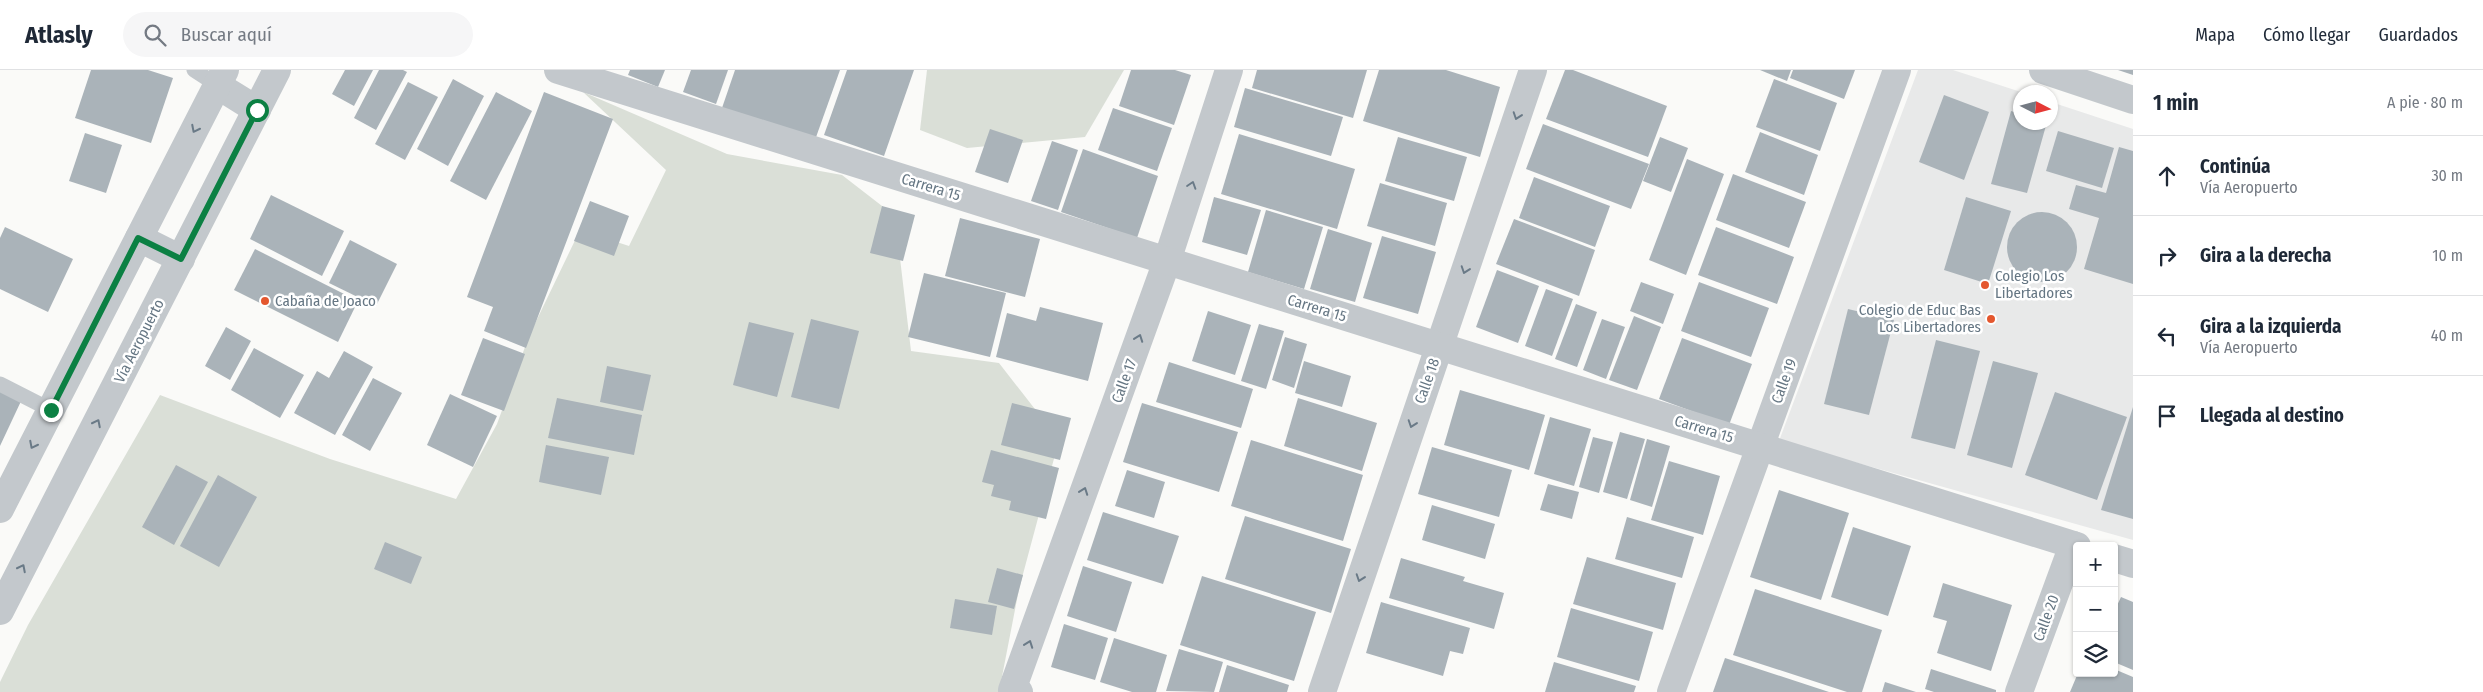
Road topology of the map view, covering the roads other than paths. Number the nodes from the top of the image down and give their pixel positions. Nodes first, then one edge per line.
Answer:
1 (194, 70) edge
2 (277, 70) edge
3 (558, 70) edge
4 (1229, 70) edge
5 (1533, 70) edge
6 (1897, 70) edge
7 (2043, 70) edge
8 (221, 78) edge
9 (2133, 100) edge
10 (257, 110) junction
11 (138, 238) junction
12 (181, 259) junction
13 (1167, 261) junction
14 (1438, 346) junction
15 (0, 384) edge
16 (51, 410) junction
17 (1760, 447) junction
18 (0, 509) edge
19 (2073, 545) edge
20 (2073, 551) edge
21 (2118, 559) edge
22 (2133, 564) edge
23 (0, 611) edge
24 (1015, 691) edge
25 (1322, 692) edge
26 (1671, 692) edge
27 (2019, 692) edge

1 - 8 lane
2 - 10 street, Vía Aeropuerto
3 - 13 street, Carrera 15
13 -> 4 street, Calle 17
5 -> 14 street, Calle 18
6 - 17 street, Calle 19
7 - 9 street
8 - 10 street
8 -> 11 street
10 - 12 street, Vía Aeropuerto
11 - 12 street
11 - 16 street
23 -> 12 street, Vía Aeropuerto
13 - 14 street, Carrera 15
24 -> 13 street, Calle 17
14 - 17 street, Carrera 15
14 -> 25 street, Calle 18
15 - 16 lane
16 -> 18 street
17 - 19 street, Carrera 15
17 - 26 street, Calle 19
20 - 27 street, Calle 20
21 - 22 street

